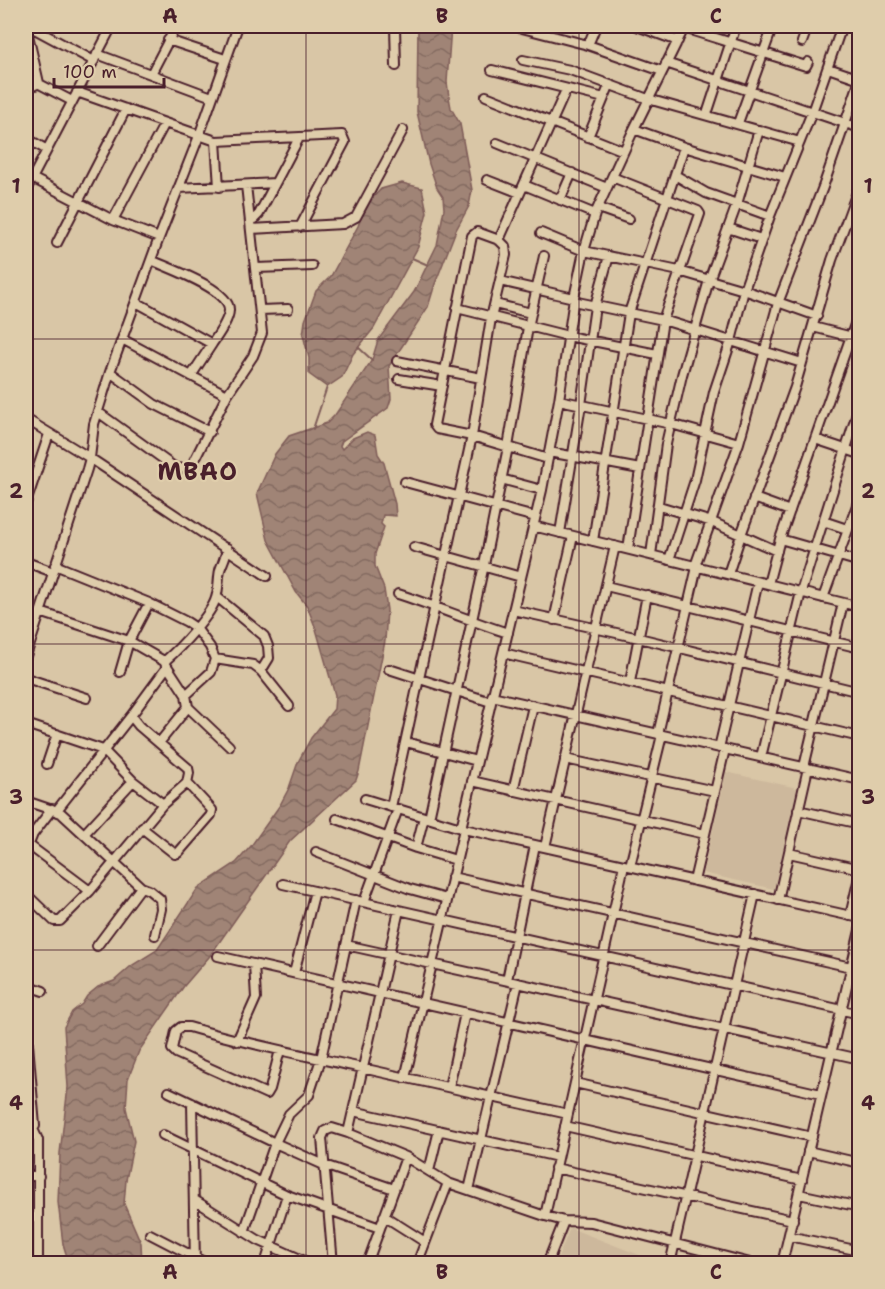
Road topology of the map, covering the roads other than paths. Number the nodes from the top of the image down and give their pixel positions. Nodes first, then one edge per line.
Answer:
1 (28, 26) edge
2 (112, 26) edge
3 (176, 26) edge
4 (238, 26) edge
5 (395, 26) edge
6 (514, 26) edge
7 (553, 26) edge
8 (596, 26) edge
9 (637, 26) edge
10 (736, 26) edge
11 (772, 26) edge
12 (808, 26) edge
13 (842, 26) edge
14 (684, 27) edge
15 (551, 35) junction
16 (168, 40) junction
17 (678, 41) junction
18 (730, 42) junction
19 (802, 42) dead end
20 (588, 45) junction
21 (764, 52) junction
22 (95, 58) junction
23 (225, 59) junction
24 (523, 60) dead end
25 (808, 62) dead end
26 (396, 66) dead end
27 (664, 67) junction
28 (828, 68) junction
29 (492, 70) dead end
30 (151, 74) junction
31 (26, 77) edge
32 (860, 80) edge
33 (718, 81) junction
34 (39, 83) junction
35 (609, 86) junction
36 (26, 89) edge
37 (566, 90) junction
38 (750, 91) junction
39 (78, 92) junction
40 (486, 96) dead end
41 (212, 97) junction
42 (604, 98) junction
43 (648, 99) junction
44 (72, 101) junction
45 (126, 109) junction
46 (812, 112) junction
47 (707, 114) junction
48 (165, 123) junction
49 (552, 123) junction
50 (738, 123) junction
51 (844, 123) junction
52 (860, 128) edge
53 (634, 129) junction
54 (403, 130) dead end
55 (759, 130) junction
56 (199, 136) junction
57 (588, 137) junction
58 (26, 138) edge
59 (299, 138) junction
60 (216, 141) junction
61 (497, 142) dead end
62 (800, 142) junction
63 (684, 147) junction
64 (47, 150) junction
65 (624, 151) junction
66 (535, 158) junction
67 (748, 166) junction
68 (572, 173) junction
69 (675, 174) junction
70 (612, 177) junction
71 (785, 177) junction
72 (32, 178) junction
73 (487, 180) dead end
74 (275, 183) junction
75 (860, 184) edge
76 (246, 185) junction
77 (219, 187) junction
78 (178, 188) junction
79 (607, 188) junction
80 (522, 189) junction
81 (26, 190) edge
82 (667, 198) junction
83 (560, 200) junction
84 (78, 202) junction
85 (737, 204) junction
86 (596, 211) junction
87 (770, 216) junction
88 (250, 219) junction
89 (629, 219) dead end
90 (113, 220) junction
91 (300, 227) junction
92 (728, 228) junction
93 (251, 229) junction
94 (541, 233) dead end
95 (159, 238) junction
96 (761, 239) junction
97 (499, 240) junction
98 (57, 243) dead end
99 (584, 251) junction
100 (544, 256) dead end
101 (609, 256) junction
102 (151, 260) junction
103 (646, 264) junction
104 (312, 266) dead end
105 (256, 268) junction
106 (679, 271) junction
107 (500, 280) junction
108 (709, 280) junction
109 (537, 289) junction
110 (744, 290) junction
111 (574, 300) junction
112 (136, 302) junction
113 (778, 303) junction
114 (495, 304) junction
115 (595, 306) junction
116 (457, 308) junction
117 (288, 309) dead end
118 (260, 310) junction
119 (860, 310) edge
120 (531, 312) junction
121 (629, 313) junction
122 (816, 316) junction
123 (491, 318) junction
124 (663, 320) junction
125 (528, 327) junction
126 (813, 327) junction
127 (694, 329) junction
128 (568, 336) junction
129 (855, 338) edge
130 (122, 339) junction
131 (589, 341) junction
132 (730, 341) junction
133 (212, 344) junction
134 (624, 347) junction
135 (764, 352) junction
136 (657, 354) junction
137 (397, 361) dead end
138 (802, 363) junction
139 (445, 369) junction
140 (110, 372) junction
141 (191, 376) junction
142 (481, 378) junction
143 (399, 379) dead end
144 (442, 386) junction
145 (227, 395) junction
146 (559, 399) junction
147 (860, 404) edge
148 (581, 405) junction
149 (615, 411) junction
150 (98, 412) junction
151 (26, 419) edge
152 (648, 419) junction
153 (671, 424) junction
154 (210, 432) junction
155 (705, 433) junction
156 (49, 434) junction
157 (472, 436) junction
158 (815, 439) junction
159 (739, 443) junction
160 (508, 447) junction
161 (845, 449) junction
162 (860, 454) edge
163 (549, 456) junction
164 (572, 457) junction
165 (90, 458) junction
166 (606, 464) junction
167 (640, 469) junction
168 (26, 472) edge
169 (34, 477) junction
170 (501, 479) junction
171 (405, 482) dead end
172 (543, 490) junction
173 (458, 496) junction
174 (860, 497) edge
175 (754, 498) junction
176 (26, 503) edge
177 (496, 506) junction
178 (659, 506) junction
179 (790, 511) junction
180 (684, 515) junction
181 (822, 521) junction
182 (534, 522) junction
183 (712, 522) junction
184 (847, 529) junction
185 (560, 533) junction
186 (741, 535) junction
187 (573, 536) junction
188 (780, 539) junction
189 (593, 541) junction
190 (615, 546) junction
191 (414, 547) dead end
192 (227, 548) junction
193 (628, 549) junction
194 (777, 550) junction
195 (814, 550) junction
196 (446, 555) junction
197 (651, 555) junction
198 (837, 555) junction
199 (669, 560) junction
200 (26, 562) edge
201 (860, 562) edge
202 (484, 565) junction
203 (696, 566) junction
204 (54, 568) junction
205 (728, 574) junction
206 (267, 576) dead end
207 (521, 577) junction
208 (758, 582) junction
209 (768, 584) junction
210 (606, 586) junction
211 (801, 592) junction
212 (398, 594) dead end
213 (647, 596) junction
214 (860, 596) edge
215 (217, 597) junction
216 (823, 598) junction
217 (149, 603) junction
218 (843, 603) junction
219 (435, 606) junction
220 (688, 606) junction
221 (858, 606) edge
222 (513, 610) junction
223 (40, 612) junction
224 (554, 620) junction
225 (748, 621) junction
226 (472, 622) junction
227 (196, 628) junction
228 (595, 630) junction
229 (791, 632) junction
230 (508, 633) junction
231 (639, 638) junction
232 (129, 641) junction
233 (834, 642) junction
234 (860, 648) edge
235 (678, 649) junction
236 (503, 653) junction
237 (26, 654) edge
238 (215, 659) junction
239 (165, 663) junction
240 (738, 664) junction
241 (389, 669) dead end
242 (261, 671) junction
243 (120, 672) dead end
244 (585, 672) junction
245 (781, 674) junction
246 (26, 678) edge
247 (418, 680) junction
248 (630, 682) junction
249 (824, 684) junction
250 (456, 692) junction
251 (668, 692) junction
252 (860, 692) edge
253 (186, 695) junction
254 (87, 698) dead end
255 (492, 699) junction
256 (289, 706) dead end
257 (533, 706) junction
258 (729, 706) junction
259 (188, 707) junction
260 (575, 715) junction
261 (131, 716) junction
262 (771, 716) junction
263 (26, 724) edge
264 (814, 726) junction
265 (57, 734) junction
266 (660, 734) junction
267 (860, 737) edge
268 (406, 742) junction
269 (159, 743) junction
270 (229, 746) dead end
271 (722, 748) junction
272 (103, 750) junction
273 (444, 753) junction
274 (761, 758) junction
275 (565, 759) junction
276 (477, 761) junction
277 (47, 764) dead end
278 (806, 768) junction
279 (652, 777) junction
280 (860, 780) edge
281 (133, 781) junction
282 (472, 781) junction
283 (187, 783) junction
284 (513, 790) junction
285 (715, 791) junction
286 (364, 799) dead end
287 (556, 800) junction
288 (26, 801) edge
289 (163, 804) junction
290 (395, 808) junction
291 (55, 810) junction
292 (798, 810) junction
293 (427, 818) junction
294 (337, 819) dead end
295 (642, 820) junction
296 (860, 824) edge
297 (142, 828) junction
298 (462, 828) junction
299 (85, 833) junction
300 (705, 834) junction
301 (387, 838) junction
302 (27, 844) edge
303 (535, 845) junction
304 (545, 847) junction
305 (416, 848) junction
306 (316, 852) dead end
307 (789, 853) junction
308 (456, 860) junction
309 (114, 862) junction
310 (627, 866) junction
311 (860, 871) edge
312 (374, 874) junction
313 (452, 877) junction
314 (694, 881) junction
315 (283, 884) dead end
316 (141, 887) junction
317 (90, 891) junction
318 (315, 891) junction
319 (525, 893) junction
320 (26, 894) edge
321 (755, 894) junction
322 (447, 899) junction
323 (778, 900) junction
324 (360, 901) junction
325 (399, 910) junction
326 (613, 914) junction
327 (850, 916) junction
328 (860, 918) edge
329 (442, 920) junction
330 (860, 930) edge
331 (155, 935) dead end
332 (516, 936) junction
333 (744, 943) junction
334 (346, 945) junction
335 (97, 946) dead end
336 (389, 954) junction
337 (218, 956) dead end
338 (604, 956) junction
339 (254, 964) junction
340 (432, 964) junction
341 (851, 967) junction
342 (294, 974) junction
343 (507, 980) junction
344 (518, 983) junction
345 (338, 984) junction
346 (26, 985) edge
347 (734, 985) junction
348 (43, 991) dead end
349 (380, 993) junction
350 (594, 999) junction
351 (423, 1003) junction
352 (841, 1009) junction
353 (465, 1013) junction
354 (860, 1014) edge
355 (26, 1020) edge
356 (508, 1023) junction
357 (724, 1029) junction
358 (584, 1040) junction
359 (237, 1041) junction
360 (280, 1050) junction
361 (831, 1052) junction
362 (321, 1059) junction
363 (860, 1059) edge
364 (363, 1068) junction
365 (715, 1070) junction
366 (405, 1078) junction
367 (575, 1083) junction
368 (449, 1088) junction
369 (169, 1092) dead end
370 (822, 1094) junction
371 (491, 1097) junction
372 (192, 1102) junction
373 (353, 1111) junction
374 (705, 1113) junction
375 (568, 1114) junction
376 (565, 1126) junction
377 (29, 1130) edge
378 (439, 1130) junction
379 (348, 1132) junction
380 (164, 1135) dead end
381 (812, 1137) junction
382 (481, 1140) junction
383 (275, 1143) junction
384 (195, 1151) junction
385 (808, 1151) junction
386 (695, 1155) junction
387 (406, 1157) junction
388 (558, 1157) junction
389 (860, 1163) edge
390 (324, 1165) junction
391 (555, 1168) junction
392 (429, 1171) junction
393 (26, 1176) edge
394 (39, 1176) junction
395 (802, 1180) junction
396 (261, 1183) junction
397 (448, 1183) junction
398 (394, 1189) junction
399 (469, 1190) junction
400 (799, 1194) junction
401 (287, 1195) junction
402 (686, 1196) junction
403 (196, 1201) junction
404 (860, 1207) edge
405 (328, 1211) junction
406 (384, 1216) junction
407 (544, 1216) junction
408 (26, 1217) edge
409 (37, 1217) junction
410 (793, 1220) junction
411 (564, 1221) junction
412 (380, 1228) junction
413 (244, 1232) junction
414 (150, 1234) dead end
415 (789, 1236) junction
416 (425, 1242) junction
417 (675, 1244) junction
418 (271, 1247) junction
419 (860, 1251) edge
420 (195, 1260) edge
421 (418, 1262) edge
422 (38, 1263) edge
423 (208, 1263) edge
424 (265, 1263) edge
425 (311, 1263) edge
426 (333, 1263) edge
427 (367, 1263) edge
428 (427, 1263) edge
429 (547, 1263) edge
430 (671, 1263) edge
431 (754, 1263) edge
432 (782, 1263) edge

1 - 22 street
1 - 34 street
2 - 22 street
3 - 16 street
4 - 23 street
5 - 26 street
6 - 15 street
7 - 15 street
8 - 20 street
9 - 17 street
10 - 18 street
11 - 21 street
12 - 19 street
13 - 28 street
14 - 17 street
14 - 18 street
15 - 20 street
16 - 23 street
16 - 30 street
17 - 27 street
18 - 21 street
18 - 33 street
20 - 27 street
21 - 25 street
21 - 38 street
22 - 30 street
22 - 39 street
23 - 41 street
24 - 35 street
27 - 33 street
27 - 43 street
28 - 32 street
28 - 46 street
29 - 37 street
30 - 41 street
31 - 34 street
32 - 51 street
33 - 38 street
33 - 47 street
34 - 36 street
34 - 44 street
35 - 42 street
35 - 43 street
37 - 42 street
37 - 49 street
38 - 46 street
38 - 50 street
39 - 44 street
39 - 45 street
40 - 49 street
41 - 56 street
42 - 57 street
43 - 47 street
43 - 53 street
44 - 64 street
45 - 48 street
45 - 84 street
46 - 51 street
46 - 62 street
47 - 50 street
48 - 56 street
48 - 90 street
49 - 57 street
49 - 66 street
50 - 55 street
51 - 52 street
51 - 113 street
53 - 63 street
53 - 65 street
54 - 91 street
55 - 62 street
55 - 67 street
56 - 60 street
56 - 78 street
57 - 65 street
58 - 64 street
59 - 60 street
59 - 74 street
59 - 91 street
60 - 77 street
61 - 66 street
62 - 71 street
63 - 67 street
63 - 69 street
64 - 72 street
65 - 70 street
66 - 68 street
66 - 80 street
67 - 71 street
67 - 85 street
68 - 79 street
68 - 83 street
69 - 82 street
69 - 85 street
70 - 79 street
70 - 82 street
71 - 87 street
72 - 81 street
72 - 84 street
73 - 80 street
74 - 76 street
74 - 88 street
75 - 122 street
76 - 77 street
76 - 88 street
77 - 78 street
78 - 95 street
79 - 86 street
80 - 83 street
80 - 97 street
82 - 103 street
82 - 106 street
83 - 86 street
84 - 90 street
84 - 98 street
85 - 87 street
85 - 92 street
86 - 89 street
86 - 99 street
87 - 96 street
88 - 93 street
90 - 95 street
91 - 93 street
92 - 96 street
92 - 108 street
93 - 105 street
94 - 99 street
95 - 102 street
96 - 110 street
97 - 107 street
97 - 116 street
99 - 101 street
99 - 111 street
100 - 109 street
101 - 103 street
101 - 115 street
102 - 112 street
102 - 133 street
103 - 106 street
103 - 121 street
104 - 105 street
105 - 118 street
106 - 108 street
106 - 124 street
107 - 109 street
107 - 114 street
108 - 110 street
108 - 127 street
109 - 111 street
109 - 120 street
110 - 113 street
110 - 132 street
111 - 115 street
111 - 128 street
112 - 130 street
112 - 133 street
113 - 122 street
113 - 135 street
114 - 120 street
114 - 123 street
115 - 121 street
115 - 131 street
116 - 123 street
116 - 139 street
117 - 118 street
118 - 145 street
119 - 129 street
120 - 125 street
121 - 124 street
121 - 134 street
122 - 126 street
123 - 125 street
123 - 142 street
124 - 127 street
124 - 136 street
125 - 128 street
125 - 160 street
126 - 129 street
126 - 138 street
127 - 132 street
127 - 153 street
128 - 131 street
128 - 146 street
129 - 158 street
130 - 140 street
130 - 141 street
131 - 134 street
131 - 148 street
132 - 135 street
132 - 155 street
133 - 141 street
134 - 136 street
134 - 149 street
135 - 138 street
135 - 159 street
136 - 152 street
137 - 139 street
138 - 175 street
139 - 142 street
139 - 144 street
140 - 150 street
140 - 154 street
141 - 145 street
142 - 157 street
143 - 144 street
144 - 157 street
145 - 154 street
146 - 148 street
146 - 163 street
147 - 161 street
148 - 149 street
148 - 164 street
149 - 152 street
149 - 166 street
150 - 154 street
150 - 165 street
151 - 156 street
152 - 153 street
152 - 167 street
153 - 155 street
153 - 178 street
155 - 159 street
155 - 180 street
156 - 165 street
156 - 169 street
157 - 160 street
157 - 173 street
158 - 161 street
158 - 179 street
159 - 183 street
160 - 163 street
160 - 170 street
161 - 162 street
161 - 181 street
163 - 164 street
163 - 172 street
164 - 166 street
164 - 185 street
165 - 192 street
165 - 204 street
166 - 167 street
166 - 189 street
167 - 193 street
168 - 169 street
169 - 176 street
170 - 172 street
170 - 177 street
171 - 173 street
172 - 182 street
173 - 177 street
173 - 196 street
174 - 184 street
175 - 179 street
175 - 186 street
177 - 182 street
177 - 202 street
178 - 180 street
178 - 197 street
179 - 188 street
180 - 183 street
180 - 199 street
181 - 184 street
181 - 195 street
182 - 185 street
182 - 207 street
183 - 186 street
183 - 203 street
184 - 198 street
185 - 187 street
186 - 194 street
186 - 205 street
187 - 189 street
187 - 224 street
188 - 194 street
188 - 195 street
189 - 190 street
190 - 193 street
190 - 210 street
191 - 196 street
192 - 206 street
192 - 215 street
193 - 197 street
194 - 209 street
195 - 198 street
195 - 211 street
196 - 202 street
196 - 219 street
197 - 199 street
198 - 201 street
198 - 216 street
199 - 203 street
200 - 204 street
202 - 207 street
202 - 226 street
203 - 205 street
203 - 220 street
204 - 217 street
204 - 223 street
205 - 208 street
207 - 222 street
208 - 209 street
208 - 225 street
209 - 211 street
210 - 213 street
210 - 228 street
211 - 216 street
211 - 229 street
212 - 219 street
213 - 220 street
213 - 231 street
214 - 221 street
215 - 227 street
215 - 242 street
216 - 218 street
217 - 227 street
217 - 232 street
218 - 221 street
218 - 233 street
219 - 226 street
219 - 247 street
220 - 225 street
220 - 235 street
222 - 224 street
222 - 230 street
223 - 232 street
223 - 237 street
224 - 228 street
225 - 229 street
225 - 240 street
226 - 230 street
226 - 250 street
227 - 238 street
227 - 239 street
228 - 231 street
228 - 244 street
229 - 233 street
229 - 245 street
230 - 236 street
231 - 235 street
231 - 248 street
232 - 239 street
232 - 243 street
233 - 234 street
233 - 249 street
235 - 240 street
235 - 251 street
236 - 244 street
236 - 255 street
238 - 242 street
238 - 253 street
239 - 253 street
239 - 261 street
240 - 245 street
240 - 258 street
241 - 247 street
242 - 256 street
244 - 248 street
244 - 260 street
245 - 249 street
245 - 262 street
246 - 254 street
247 - 250 street
247 - 268 street
248 - 251 street
249 - 252 street
249 - 264 street
250 - 255 street
250 - 273 street
251 - 258 street
251 - 266 street
253 - 259 street
255 - 257 street
255 - 276 street
257 - 260 street
257 - 284 street
258 - 262 street
258 - 271 street
259 - 269 street
259 - 270 street
260 - 266 street
260 - 275 street
261 - 269 street
261 - 272 street
262 - 264 street
262 - 274 street
263 - 265 street
264 - 267 street
264 - 278 street
265 - 272 street
265 - 277 street
266 - 271 street
266 - 279 street
268 - 273 street
268 - 290 street
269 - 283 street
271 - 274 street
271 - 285 street
272 - 281 street
272 - 291 street
273 - 276 street
273 - 293 street
274 - 278 street
275 - 279 street
275 - 287 street
276 - 282 street
278 - 280 street
278 - 292 street
279 - 285 street
279 - 295 street
281 - 289 street
281 - 299 street
282 - 284 street
282 - 298 street
283 - 289 street
283 - 297 street
284 - 287 street
285 - 300 street
286 - 290 street
287 - 295 street
287 - 304 street
288 - 291 street
289 - 297 street
290 - 293 street
290 - 301 street
291 - 299 street
291 - 302 street
292 - 296 street
292 - 307 street
293 - 298 street
293 - 305 street
294 - 301 street
295 - 300 street
295 - 310 street
297 - 309 street
298 - 303 street
298 - 308 street
299 - 309 street
300 - 314 street
301 - 305 street
301 - 312 street
302 - 317 street
303 - 304 street
303 - 319 street
304 - 310 street
305 - 308 street
306 - 312 street
307 - 311 street
307 - 323 street
308 - 313 street
309 - 316 street
309 - 317 street
310 - 314 street
310 - 326 street
311 - 327 street
312 - 322 street
312 - 324 street
313 - 319 street
313 - 322 street
314 - 321 street
315 - 318 street
316 - 331 street
316 - 335 street
317 - 320 street
318 - 324 street
318 - 342 street
319 - 326 street
319 - 332 street
321 - 323 street
321 - 333 street
322 - 329 street
323 - 327 street
324 - 325 street
324 - 334 street
325 - 329 street
325 - 336 street
326 - 333 street
326 - 338 street
327 - 328 street
329 - 332 street
329 - 340 street
330 - 341 street
332 - 338 street
332 - 343 street
333 - 341 street
333 - 347 street
334 - 336 street
334 - 345 street
336 - 340 street
336 - 349 street
337 - 339 street
338 - 347 street
338 - 350 street
339 - 342 street
339 - 359 street
340 - 343 street
340 - 351 street
341 - 352 street
342 - 345 street
343 - 344 street
344 - 350 street
344 - 356 street
345 - 349 street
345 - 362 street
346 - 348 street
347 - 352 street
347 - 357 street
349 - 351 street
349 - 364 street
350 - 357 street
350 - 358 street
351 - 353 street
351 - 366 street
352 - 354 street
352 - 361 street
353 - 356 street
353 - 368 street
355 - 377 street
356 - 358 street
356 - 371 street
357 - 361 street
357 - 365 street
358 - 365 street
358 - 367 street
359 - 360 street
359 - 360 street
360 - 362 street
361 - 363 street
361 - 370 street
362 - 364 street
362 - 383 street
364 - 366 street
364 - 373 street
365 - 370 street
365 - 374 street
366 - 368 street
367 - 374 street
367 - 375 street
368 - 371 street
369 - 372 street
370 - 381 street
371 - 375 street
371 - 382 street
372 - 383 street
372 - 384 street
373 - 378 street
373 - 379 street
374 - 381 street
374 - 386 street
375 - 376 street
376 - 386 street
376 - 388 street
377 - 394 street
378 - 382 street
378 - 392 street
379 - 387 street
379 - 390 street
380 - 384 street
381 - 385 street
382 - 388 street
382 - 399 street
383 - 390 street
383 - 396 street
384 - 396 street
384 - 403 street
385 - 389 street
385 - 395 street
386 - 395 street
386 - 402 street
387 - 392 street
387 - 398 street
388 - 391 street
390 - 398 street
390 - 405 street
391 - 402 street
391 - 407 street
392 - 397 street
393 - 394 street
394 - 409 street
395 - 400 street
396 - 401 street
396 - 413 street
397 - 399 street
397 - 416 street
398 - 406 street
399 - 407 street
400 - 404 street
400 - 410 street
401 - 405 street
401 - 418 street
402 - 410 street
402 - 417 street
403 - 413 street
403 - 420 street
405 - 412 street
405 - 426 street
406 - 412 street
406 - 416 street
407 - 411 street
408 - 409 street
409 - 422 street
410 - 415 street
411 - 417 street
411 - 429 street
412 - 427 street
413 - 418 street
414 - 420 street
415 - 419 street
415 - 432 street
416 - 421 street
417 - 430 street
417 - 431 street
418 - 424 street
418 - 425 street
420 - 423 street
421 - 428 street

